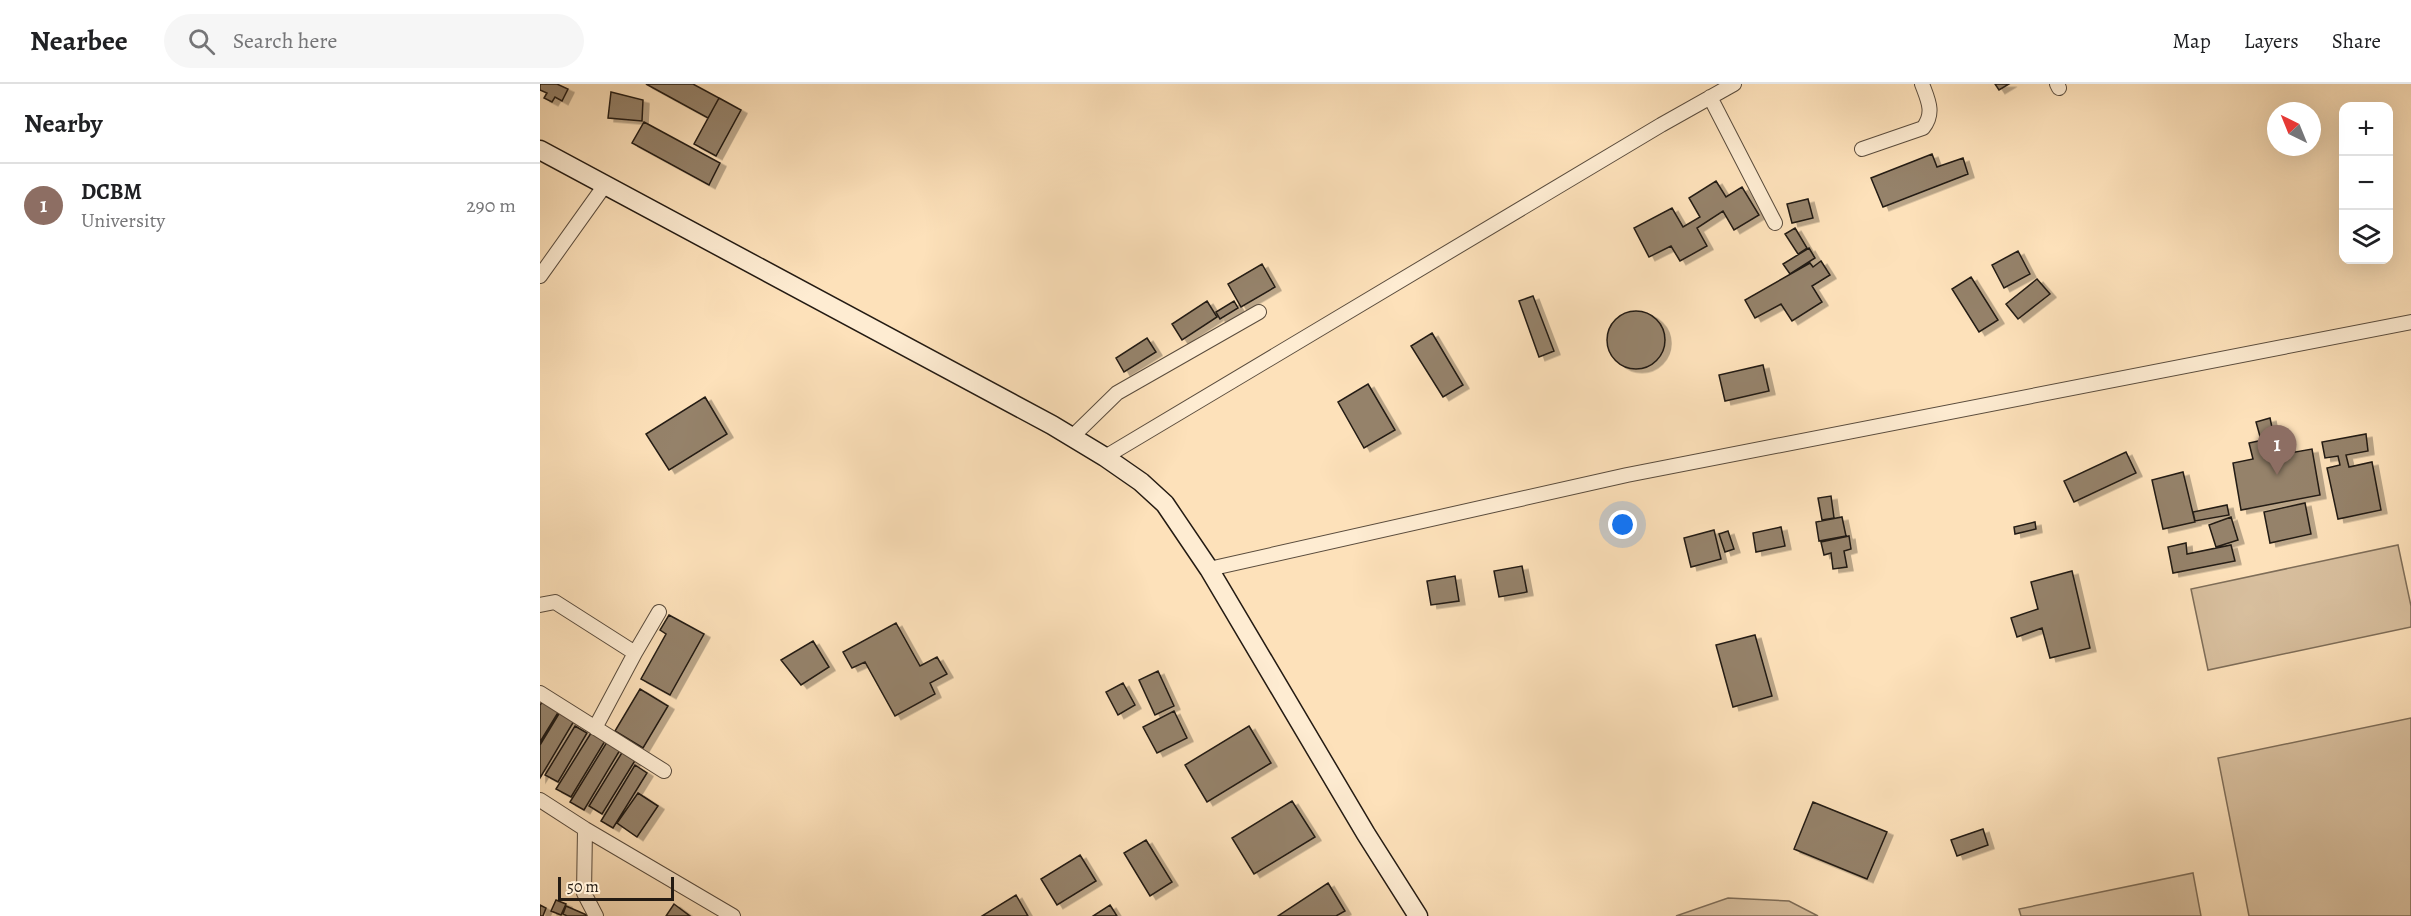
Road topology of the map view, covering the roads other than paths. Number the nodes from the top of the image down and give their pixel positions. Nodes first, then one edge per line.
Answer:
1 (1734, 84) edge
2 (1922, 84) edge
3 (1710, 97) junction
4 (1862, 149) dead end
5 (540, 150) edge
6 (605, 185) junction
7 (1774, 223) dead end
8 (540, 276) edge
9 (1259, 312) dead end
10 (2411, 322) edge
11 (1072, 437) junction
12 (1105, 457) junction
13 (1209, 569) junction
14 (540, 605) edge
15 (659, 612) dead end
16 (635, 652) junction
17 (540, 693) edge
18 (595, 728) junction
19 (664, 771) dead end
20 (540, 800) edge
21 (585, 829) junction
22 (596, 916) edge
23 (733, 916) edge
24 (1418, 916) edge

1 - 3 street
2 - 4 street
3 - 7 street
3 - 12 street
5 - 6 street
6 - 8 street
6 - 11 street
9 - 11 street
10 - 13 street
11 - 12 street
12 - 13 street
13 - 24 street
14 - 16 street
15 - 16 street
16 - 18 street
17 - 18 street
18 - 19 street
20 - 21 street
21 - 22 street
21 - 23 street

